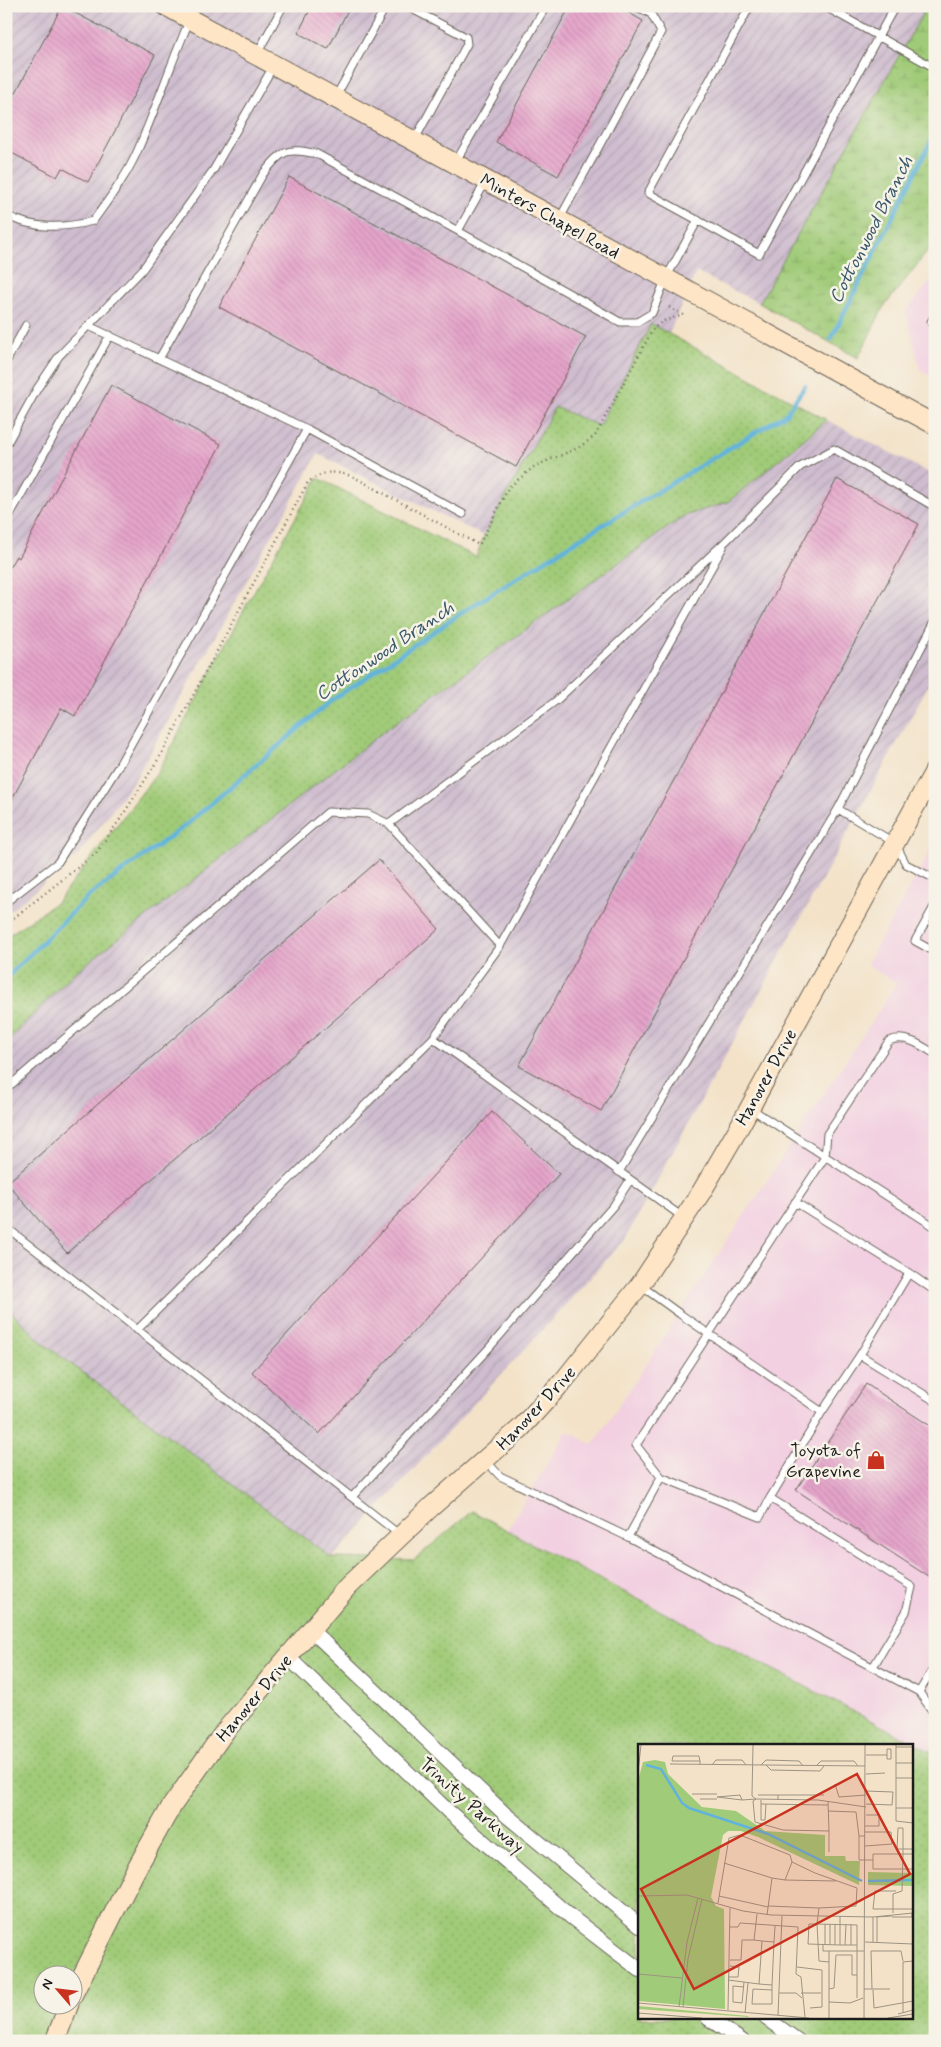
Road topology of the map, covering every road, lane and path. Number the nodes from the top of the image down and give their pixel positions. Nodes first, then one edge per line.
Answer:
1 (166, 6) edge
2 (283, 6) edge
3 (386, 6) edge
4 (406, 6) edge
5 (546, 6) edge
6 (636, 6) edge
7 (750, 6) edge
8 (824, 6) edge
9 (895, 6) edge
10 (190, 19) junction
11 (879, 37) junction
12 (256, 55) junction
13 (274, 65) junction
14 (932, 66) edge
15 (334, 98) junction
16 (414, 141) junction
17 (455, 164) junction
18 (486, 181) junction
19 (6, 215) edge
20 (559, 220) junction
21 (698, 220) junction
22 (458, 231) junction
23 (666, 278) junction
24 (657, 301) junction
25 (935, 316) edge
26 (26, 325) dead end
27 (89, 326) junction
28 (935, 329) edge
29 (110, 335) junction
30 (159, 359) junction
31 (6, 362) edge
32 (935, 425) edge
33 (307, 429) junction
34 (6, 446) edge
35 (935, 507) edge
36 (9, 510) edge
37 (463, 514) dead end
38 (6, 522) edge
39 (726, 541) junction
40 (935, 621) edge
41 (935, 770) edge
42 (838, 809) junction
43 (389, 824) junction
44 (895, 843) junction
45 (935, 879) edge
46 (6, 902) edge
47 (935, 905) edge
48 (6, 924) edge
49 (500, 946) junction
50 (935, 952) edge
51 (433, 1038) junction
52 (935, 1054) edge
53 (6, 1090) edge
54 (750, 1108) junction
55 (825, 1156) junction
56 (620, 1172) junction
57 (630, 1180) junction
58 (795, 1202) junction
59 (685, 1218) junction
60 (935, 1227) edge
61 (6, 1228) edge
62 (909, 1273) junction
63 (640, 1284) junction
64 (935, 1291) edge
65 (137, 1330) junction
66 (710, 1334) junction
67 (860, 1355) junction
68 (935, 1401) edge
69 (822, 1412) junction
70 (485, 1460) junction
71 (661, 1478) junction
72 (352, 1497) junction
73 (770, 1498) junction
74 (400, 1535) junction
75 (628, 1537) junction
76 (311, 1630) junction
77 (288, 1656) junction
78 (935, 1666) edge
79 (873, 1667) junction
80 (919, 1692) junction
81 (935, 1715) edge
82 (638, 1924) edge
83 (638, 1968) edge
84 (82, 1976) edge
85 (65, 2014) edge
86 (711, 2020) edge
87 (769, 2020) edge
88 (55, 2041) edge
89 (742, 2041) edge
90 (798, 2041) edge

1 - 10 street, Minters Chapel Road
2 - 12 lane
3 - 15 lane
4 - 16 lane
5 - 17 lane
6 - 20 lane
7 - 21 lane
8 - 11 lane
9 - 11 lane
10 - 12 street, Minters Chapel Road
10 - 19 lane
11 - 14 lane
11 - 21 lane
12 - 13 street, Minters Chapel Road
13 - 15 street, Minters Chapel Road
13 - 27 lane
15 - 16 street, Minters Chapel Road
16 - 17 street, Minters Chapel Road
17 - 18 street, Minters Chapel Road
18 - 20 street, Minters Chapel Road
18 - 22 lane
20 - 23 street, Minters Chapel Road
21 - 23 lane
22 - 24 lane
22 - 30 lane
23 - 24 lane
23 - 32 street, Minters Chapel Road
24 - 48 path
25 - 28 lane
26 - 31 lane
27 - 29 lane
27 - 34 lane
29 - 30 lane
29 - 36 lane
30 - 33 lane
33 - 37 lane
33 - 46 lane
35 - 39 lane
36 - 38 lane
39 - 43 lane
39 - 49 lane
40 - 42 lane
41 - 44 street, Hanover Drive
42 - 44 lane
42 - 56 lane
43 - 49 lane
43 - 53 lane
44 - 45 lane
44 - 54 street, Hanover Drive
47 - 50 lane
49 - 51 lane
51 - 56 lane
51 - 65 lane
52 - 55 lane
54 - 55 lane
54 - 59 street, Hanover Drive
55 - 58 lane
55 - 60 lane
56 - 57 lane
57 - 59 lane
57 - 72 lane
58 - 62 lane
58 - 66 lane
59 - 63 street, Hanover Drive
61 - 65 lane
62 - 64 lane
62 - 67 lane
63 - 66 lane
63 - 70 street, Hanover Drive
65 - 72 lane
66 - 69 lane
66 - 71 lane
67 - 68 lane
67 - 69 lane
69 - 73 lane
70 - 74 street, Hanover Drive
70 - 75 lane
71 - 73 lane
71 - 75 lane
72 - 74 lane
73 - 79 lane
74 - 76 street, Hanover Drive
75 - 79 lane
76 - 77 street, Hanover Drive
76 - 82 street, Trinity Parkway
77 - 83 street, Trinity Parkway
77 - 84 street, Hanover Drive
78 - 80 lane
79 - 80 lane
80 - 81 lane
85 - 88 street
86 - 89 street
87 - 90 street

